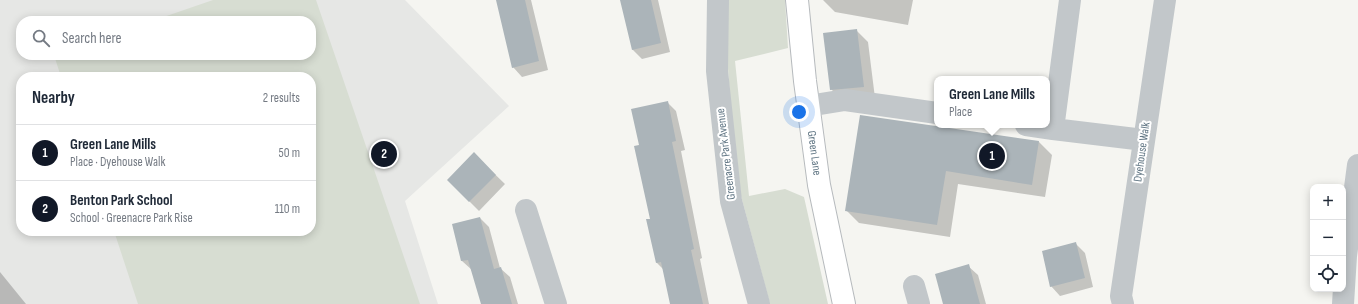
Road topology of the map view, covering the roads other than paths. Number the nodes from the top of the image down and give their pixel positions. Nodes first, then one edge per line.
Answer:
1 (718, 0) edge
2 (797, 0) edge
3 (1070, 0) edge
4 (1165, 0) edge
5 (808, 106) junction
6 (934, 113) edge
7 (1046, 128) edge
8 (1053, 129) junction
9 (1144, 140) junction
10 (1358, 165) edge
11 (526, 210) dead end
12 (556, 304) edge
13 (759, 304) edge
14 (844, 304) edge
15 (1122, 304) edge
16 (1343, 304) edge

1 - 13 street, Greenacre Park Avenue
2 - 5 highway, Green Lane
3 - 8 street
4 - 9 street, Dyehouse Walk
5 - 6 street
5 - 14 highway, Green Lane
7 - 8 street
8 - 9 street
9 - 15 street, Dyehouse Walk
10 - 16 street
11 - 12 street

